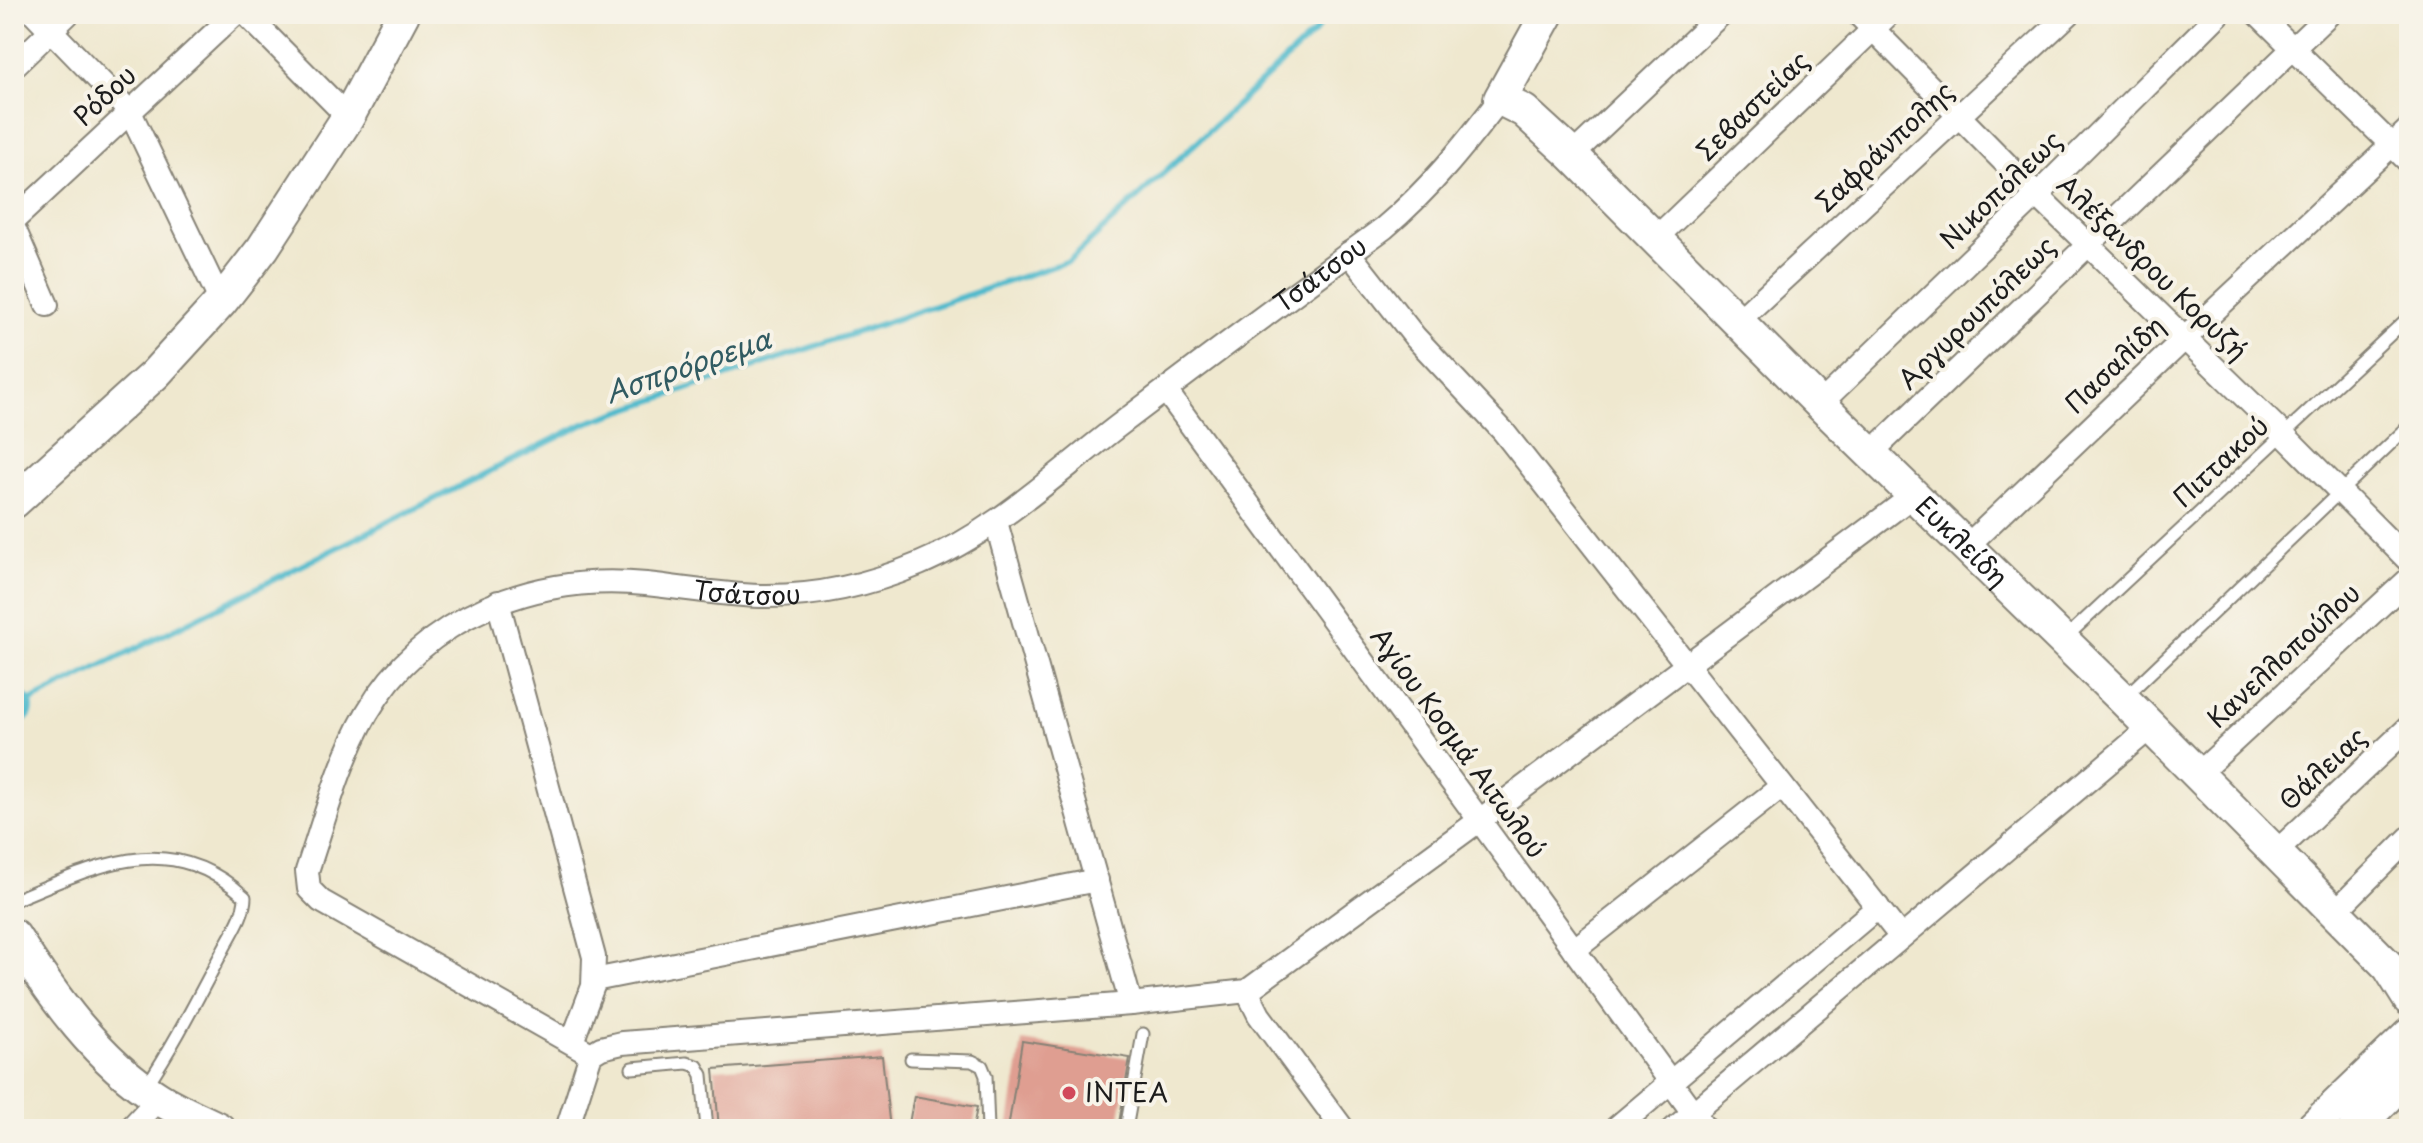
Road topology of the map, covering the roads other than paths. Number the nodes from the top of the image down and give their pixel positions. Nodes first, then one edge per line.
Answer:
1 (35, 14) edge
2 (68, 14) edge
3 (235, 14) edge
4 (246, 14) edge
5 (403, 14) edge
6 (1547, 14) edge
7 (1721, 14) edge
8 (2069, 14) edge
9 (2219, 14) edge
10 (2258, 14) edge
11 (2329, 14) edge
12 (1873, 19) edge
13 (50, 31) junction
14 (2294, 49) junction
15 (14, 66) edge
16 (1500, 99) junction
17 (130, 112) junction
18 (348, 117) junction
19 (1959, 117) junction
20 (2409, 129) edge
21 (2393, 146) junction
22 (1572, 155) junction
23 (2409, 162) edge
24 (2037, 195) junction
25 (14, 220) edge
26 (14, 228) edge
27 (1656, 238) junction
28 (2088, 245) junction
29 (1349, 253) junction
30 (221, 302) junction
31 (47, 305) dead end
32 (2409, 317) edge
33 (1738, 321) junction
34 (2184, 339) junction
35 (1166, 391) junction
36 (1820, 404) junction
37 (2409, 426) edge
38 (2283, 434) junction
39 (1871, 453) junction
40 (2340, 492) junction
41 (1914, 495) junction
42 (14, 502) edge
43 (996, 522) junction
44 (1967, 546) junction
45 (2409, 561) edge
46 (2409, 579) edge
47 (498, 602) junction
48 (2063, 640) junction
49 (1687, 664) junction
50 (2123, 699) junction
51 (2151, 727) junction
52 (2409, 727) edge
53 (2198, 774) junction
54 (1782, 786) junction
55 (1480, 820) junction
56 (2409, 838) edge
57 (2275, 853) junction
58 (1097, 880) junction
59 (14, 900) edge
60 (1878, 907) junction
61 (2334, 913) junction
62 (14, 936) edge
63 (1901, 937) junction
64 (1574, 950) junction
65 (2399, 973) edge
66 (594, 980) junction
67 (1247, 991) junction
68 (2409, 999) edge
69 (1131, 1004) junction
70 (1143, 1034) dead end
71 (2409, 1035) edge
72 (582, 1048) junction
73 (911, 1059) dead end
74 (632, 1068) dead end
75 (2409, 1075) edge
76 (1671, 1082) junction
77 (151, 1094) junction
78 (1699, 1121) edge
79 (130, 1129) edge
80 (185, 1129) edge
81 (219, 1129) edge
82 (567, 1129) edge
83 (707, 1129) edge
84 (988, 1129) edge
85 (1126, 1129) edge
86 (1343, 1129) edge
87 (1615, 1129) edge
88 (1674, 1129) edge
89 (2311, 1129) edge
90 (2355, 1129) edge

1 - 13 street
2 - 13 street
3 - 17 street, Ρόδου
4 - 18 street
5 - 18 street
6 - 16 street, Τσάτσου
7 - 22 street
8 - 19 street, Σαφράνπολης
9 - 24 street, Νικοπόλεως
10 - 14 street
11 - 14 street, Αργυρουπόλεως
12 - 19 street, Αλέξανδρου Κορυζή
12 - 27 street, Σεβαστείας
13 - 15 street
13 - 17 street
14 - 21 street
14 - 28 street, Αργυρουπόλεως
16 - 22 street, Ευκλείδη
16 - 29 street, Τσάτσου
17 - 25 street, Ρόδου
17 - 30 street
18 - 30 street
19 - 24 street, Αλέξανδρου Κορυζή
19 - 33 street, Σαφράνπολης
20 - 21 street, Πασαλίδη
21 - 23 street
21 - 34 street, Πασαλίδη
22 - 27 street, Ευκλείδη
24 - 28 street, Αλέξανδρου Κορυζή
24 - 36 street, Νικοπόλεως
26 - 31 street
27 - 33 street, Ευκλείδη
28 - 34 street, Αλέξανδρου Κορυζή
28 - 39 street, Αργυρουπόλεως
29 - 35 street, Τσάτσου
29 - 49 street
30 - 42 street
32 - 38 lane, Πιττακού
33 - 36 street, Ευκλείδη
34 - 38 street, Αλέξανδρου Κορυζή
34 - 44 street, Πασαλίδη
35 - 43 street, Τσάτσου
35 - 55 street, Αγίου Κοσμά Αιτωλού
36 - 39 street, Ευκλείδη
37 - 40 lane
38 - 40 street, Αλέξανδρου Κορυζή
38 - 48 lane, Πιττακού
39 - 41 street, Ευκλείδη
40 - 45 street, Αλέξανδρου Κορυζή
40 - 50 lane
41 - 44 street, Ευκλείδη
41 - 49 street
43 - 47 street, Τσάτσου
43 - 58 street
44 - 48 street, Ευκλείδη
46 - 53 street, Κανελλοπούλου
47 - 66 street
47 - 72 street, Τσάτσου
48 - 50 street, Ευκλείδη
49 - 54 street
49 - 55 street
50 - 51 street, Ευκλείδη
51 - 53 street, Ευκλείδη
51 - 63 street
52 - 57 street, Θάλειας
53 - 57 street, Ευκλείδη
54 - 60 street
54 - 64 street
55 - 64 street, Αγίου Κοσμά Αιτωλού
55 - 67 street
56 - 61 street
57 - 61 street, Ευκλείδη
58 - 66 street
58 - 69 street
59 - 77 lane
60 - 63 street
60 - 76 street
61 - 65 street, Ευκλείδη
62 - 77 street
63 - 78 street
64 - 76 street, Αγίου Κοσμά Αιτωλού
65 - 68 street, Ευκλείδη
66 - 72 street
67 - 69 street
67 - 86 street
69 - 72 street
70 - 85 lane
71 - 89 street
72 - 82 street
73 - 84 lane
74 - 83 lane
75 - 90 street
76 - 78 street, Αγίου Κοσμά Αιτωλού
76 - 87 street
77 - 79 street
77 - 80 street
77 - 81 street
78 - 88 street

